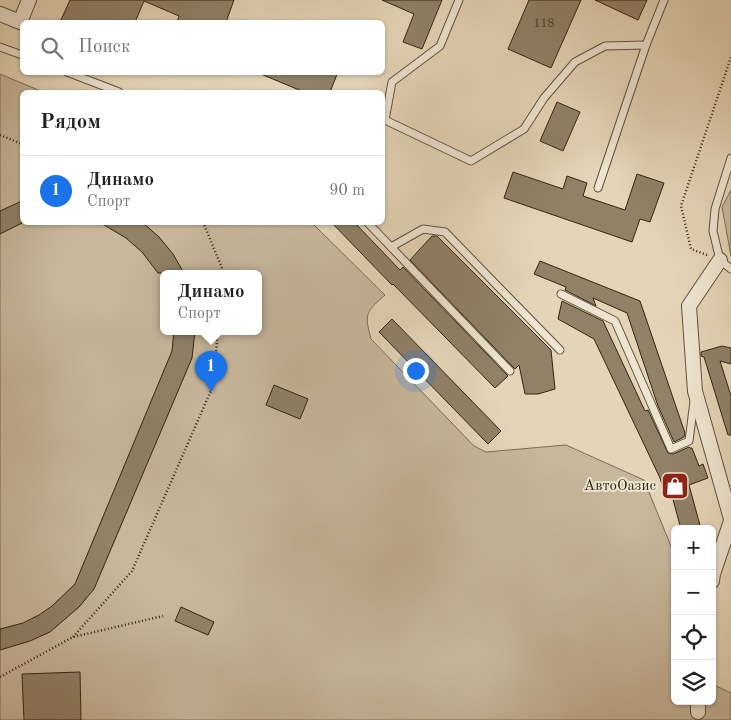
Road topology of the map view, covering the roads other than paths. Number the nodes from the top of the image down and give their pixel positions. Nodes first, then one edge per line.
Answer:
1 (29, 0) edge
2 (459, 0) edge
3 (664, 0) edge
4 (1, 16) edge
5 (21, 20) edge
6 (20, 22) edge
7 (646, 45) junction
8 (0, 46) edge
9 (20, 54) edge
10 (75, 75) edge
11 (114, 90) edge
12 (385, 115) edge
13 (385, 120) edge
14 (731, 158) edge
15 (598, 188) dead end
16 (370, 225) edge
17 (391, 247) junction
18 (725, 264) edge
19 (561, 294) dead end
20 (560, 350) dead end
21 (510, 372) dead end
22 (695, 391) junction
23 (731, 520) edge
24 (714, 570) edge

1 - 5 street
2 - 12 lane
3 - 7 lane
4 - 6 street
7 - 13 lane
7 - 15 lane
8 - 9 lane
10 - 11 lane
14 - 18 lane
16 - 17 lane
17 - 20 lane
17 - 21 lane
18 - 22 street
19 - 22 lane
22 - 23 street
23 - 24 street

